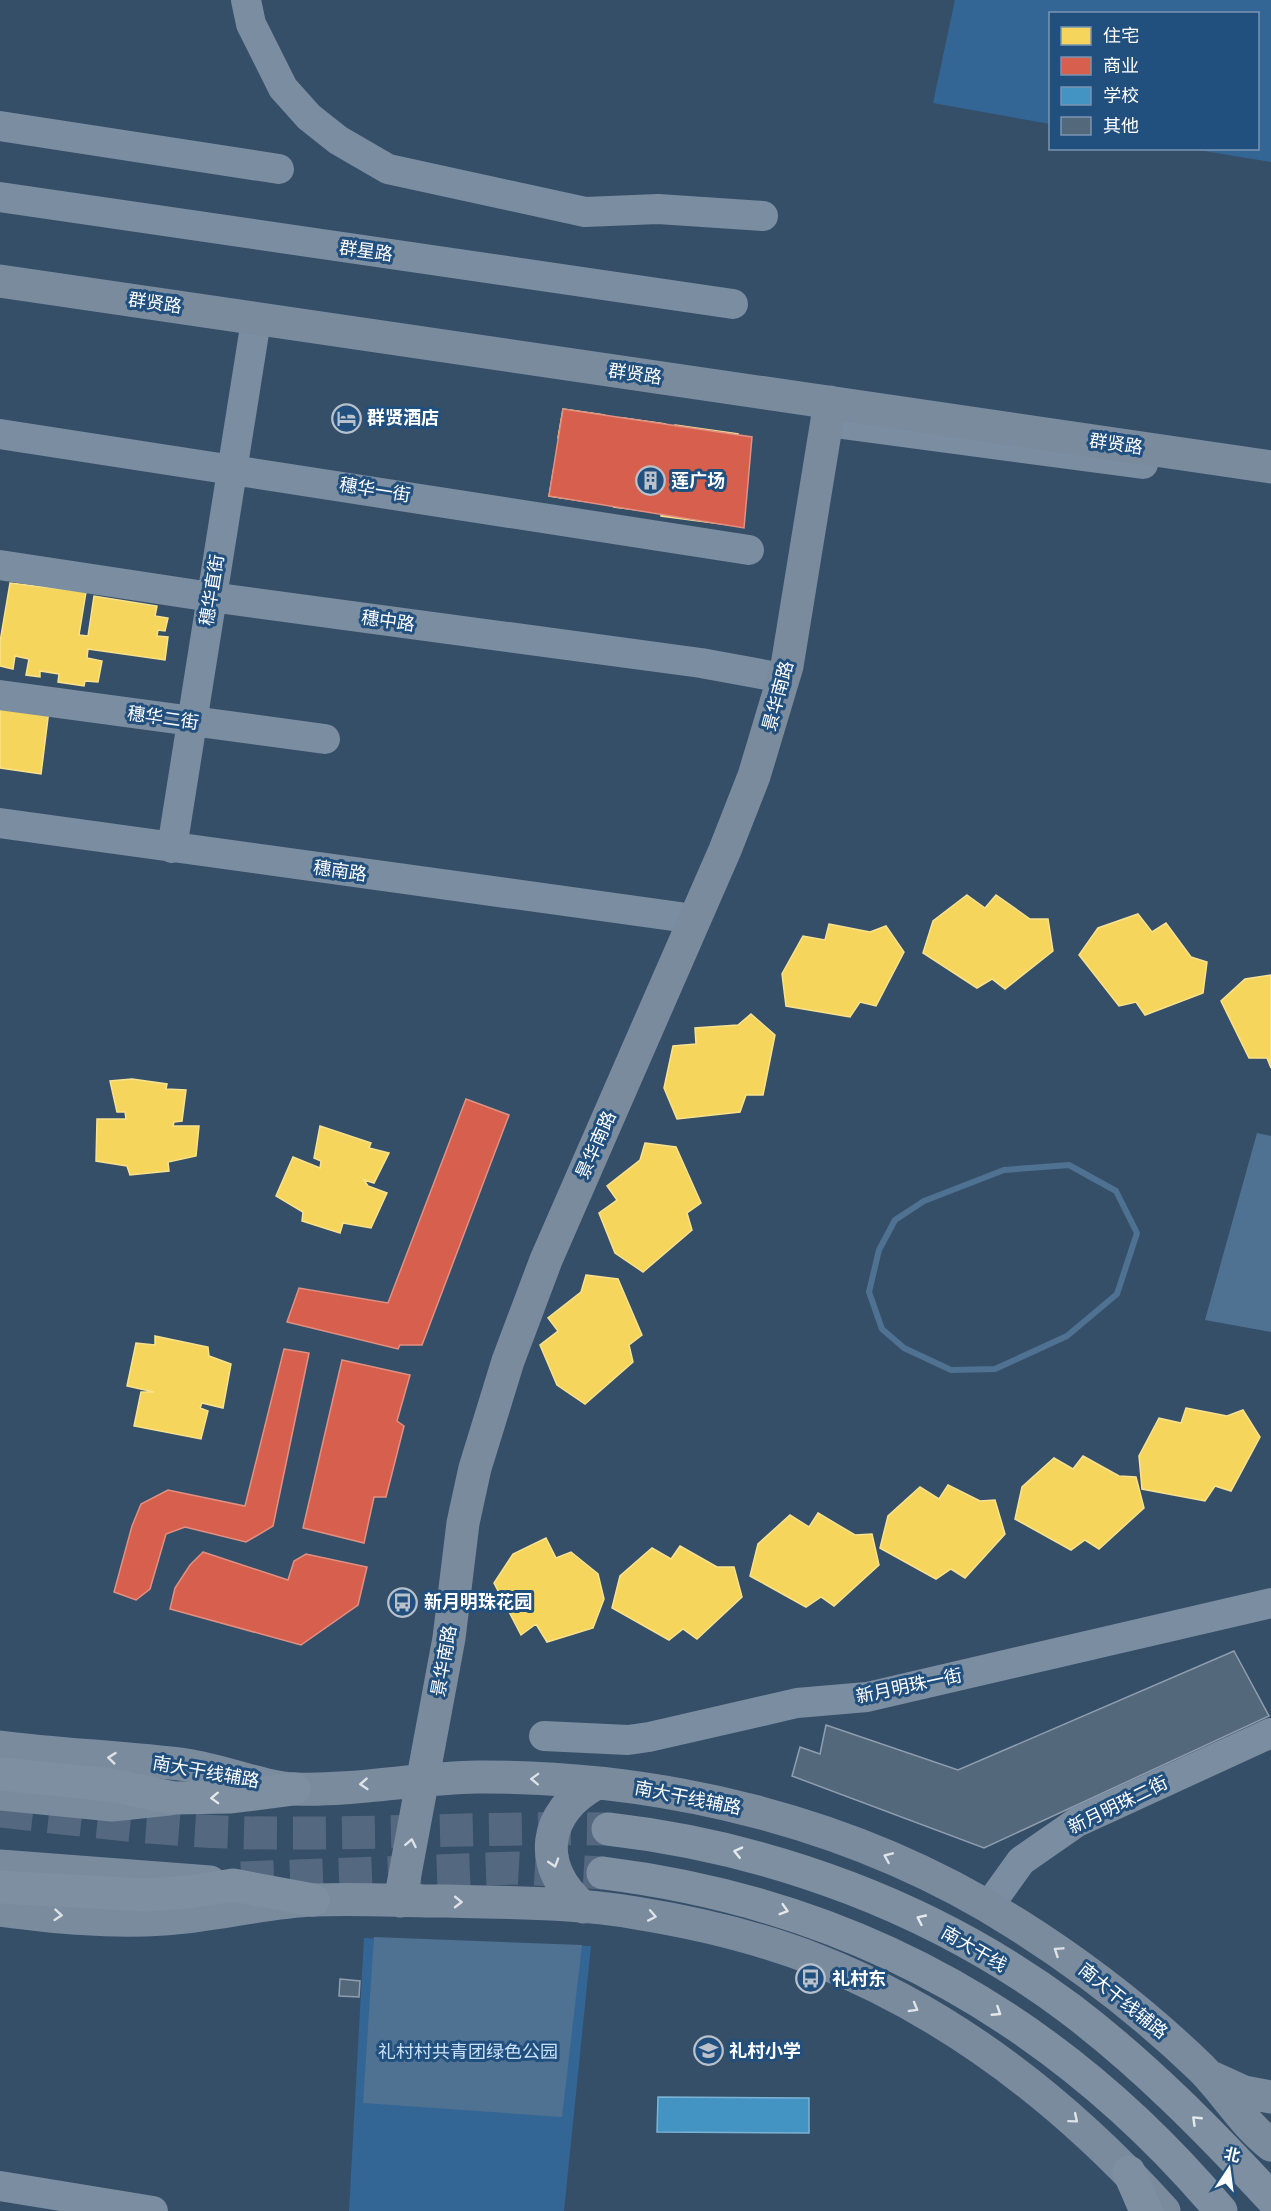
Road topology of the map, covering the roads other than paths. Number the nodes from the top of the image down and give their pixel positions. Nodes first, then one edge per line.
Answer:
1 (246, 0) edge
2 (0, 126) edge
3 (279, 169) dead end
4 (0, 197) edge
5 (763, 216) dead end
6 (0, 280) edge
7 (0, 300) edge
8 (733, 304) dead end
9 (254, 333) junction
10 (829, 412) junction
11 (0, 434) edge
12 (1271, 467) edge
13 (231, 468) junction
14 (1271, 482) edge
15 (1271, 487) edge
16 (750, 549) dead end
17 (0, 565) edge
18 (211, 597) junction
19 (777, 677) dead end
20 (0, 695) edge
21 (191, 723) junction
22 (325, 739) dead end
23 (0, 823) edge
24 (172, 848) junction
25 (680, 917) dead end
26 (1271, 1603) edge
27 (1271, 1733) edge
28 (544, 1736) dead end
29 (0, 1747) edge
30 (0, 1774) edge
31 (422, 1780) junction
32 (597, 1783) junction
33 (294, 1789) junction
34 (0, 1794) edge
35 (174, 1798) junction
36 (608, 1829) tunnel mouth
37 (0, 1866) edge
38 (603, 1873) tunnel mouth
39 (232, 1886) junction
40 (0, 1887) edge
41 (313, 1900) junction
42 (400, 1901) junction
43 (583, 1906) junction
44 (988, 1907) junction
45 (0, 1910) edge
46 (1208, 2075) junction
47 (1271, 2097) edge
48 (1271, 2145) edge
49 (1129, 2172) junction
50 (0, 2186) edge
51 (1271, 2198) edge
52 (153, 2211) edge
53 (1146, 2211) edge
54 (1164, 2211) edge
55 (1221, 2211) edge

1 - 5 street
2 - 3 street
4 - 8 street, 群星路
6 - 10 main road, 群贤路
7 - 9 main road, 群贤路
7 - 10 main road, 群贤路
9 - 10 main road, 群贤路
9 - 13 street, 穗华直街
10 - 12 main road, 群贤路
10 - 14 street, 群贤路
10 - 15 main road, 群贤路
10 - 31 main road, 景华南路
11 - 13 street, 穗华一街
13 - 16 street, 穗华一街
13 - 18 street, 穗华直街
17 - 18 street, 穗中路
18 - 19 street, 穗中路
18 - 21 street, 穗华直街
20 - 21 street, 穗华二街
21 - 22 street, 穗华二街
21 - 24 street, 穗华直街
23 - 24 street, 穗南路
24 - 25 street, 穗南路
26 - 28 street, 新月明珠一街
27 - 44 street, 新月明珠二街
33 -> 29 main road, 南大干线辅路
30 - 35 highway
32 -> 31 main road, 南大干线辅路
31 -> 33 main road, 南大干线辅路
42 -> 31 main road, 景华南路
32 -> 43 main road
44 -> 32 main road, 南大干线辅路
33 -> 35 highway
34 - 35 main road
51 -> 36 highway, 南大干线
37 - 39 main road
38 -> 55 highway
39 - 40 highway
39 - 41 highway
41 - 42 main road
45 -> 41 main road
42 -> 43 main road
43 -> 49 main road
46 -> 44 main road, 南大干线辅路
46 - 47 main road
46 - 48 main road, 南大干线辅路
49 - 53 highway
49 - 54 main road
50 - 52 street

